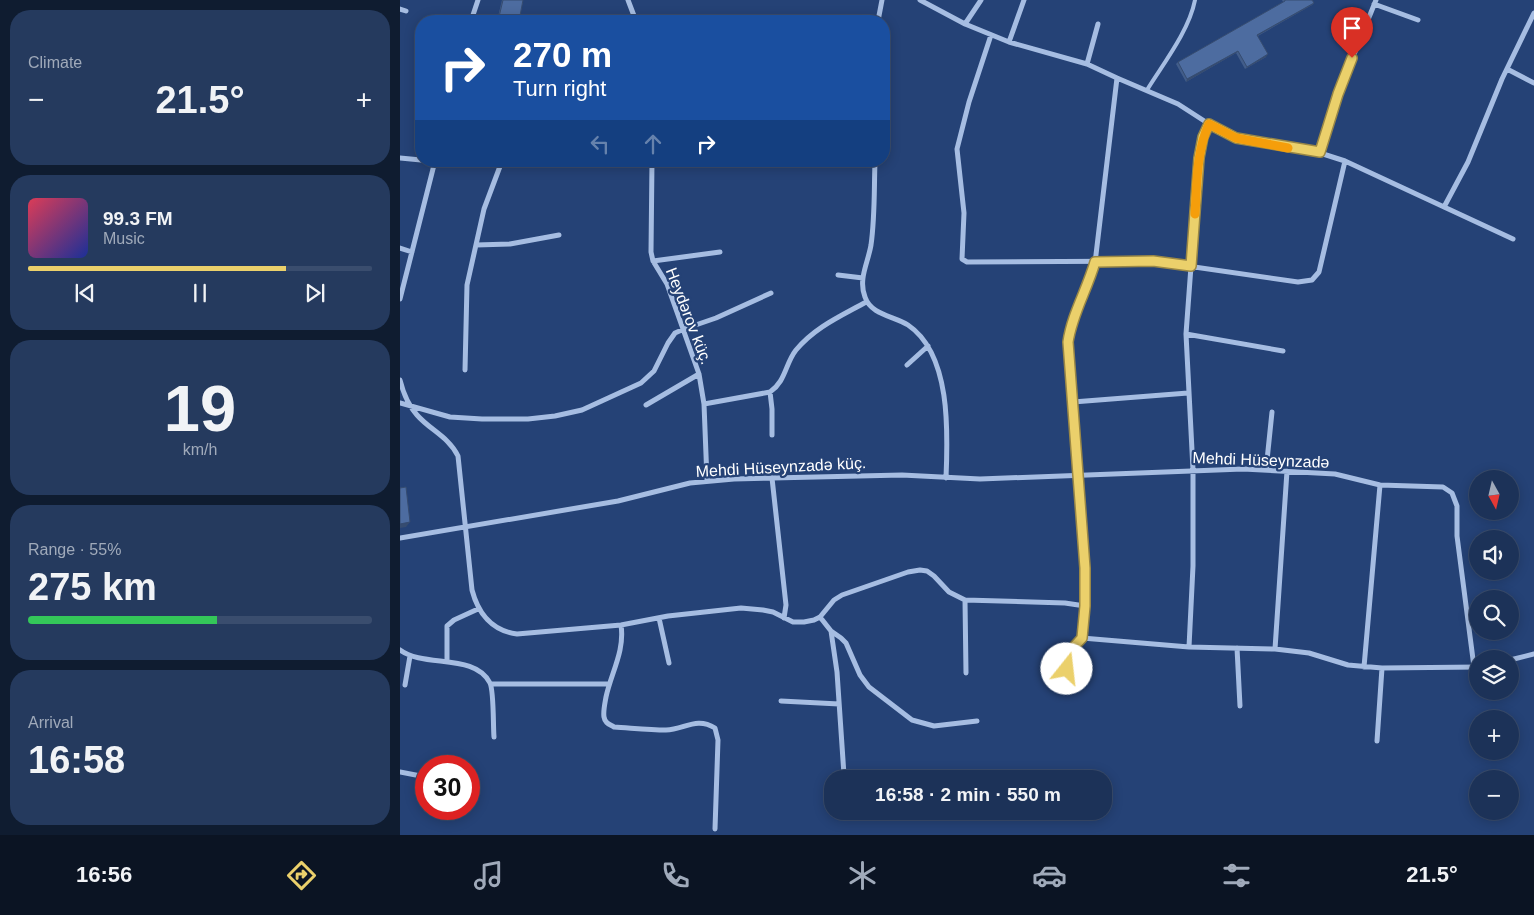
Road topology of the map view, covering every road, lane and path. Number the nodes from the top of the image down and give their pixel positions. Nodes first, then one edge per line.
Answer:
1 (478, 0) edge
2 (628, 0) edge
3 (882, 0) edge
4 (920, 0) edge
5 (981, 0) edge
6 (1024, 0) edge
7 (1195, 0) edge
8 (1375, 2) edge
9 (1534, 13) edge
10 (473, 15) edge
11 (634, 15) edge
12 (879, 15) edge
13 (1418, 20) dead end
14 (965, 24) junction
15 (1098, 24) dead end
16 (991, 35) junction
17 (1010, 42) junction
18 (1087, 64) junction
19 (1507, 69) junction
20 (1117, 78) junction
21 (1534, 82) edge
22 (1147, 90) junction
23 (1209, 124) junction
24 (1320, 152) junction
25 (400, 158) edge
26 (415, 159) edge
27 (1345, 161) junction
28 (433, 167) edge
29 (500, 167) edge
30 (652, 167) edge
31 (875, 167) edge
32 (1444, 207) junction
33 (558, 235) dead end
34 (1513, 239) dead end
35 (476, 245) junction
36 (400, 248) edge
37 (412, 252) junction
38 (720, 252) dead end
39 (653, 262) junction
40 (1095, 262) junction
41 (1191, 266) junction
42 (838, 275) dead end
43 (863, 278) junction
44 (771, 293) dead end
45 (400, 299) edge
46 (866, 302) junction
47 (684, 328) junction
48 (1186, 334) junction
49 (928, 346) junction
50 (1283, 350) dead end
51 (907, 365) dead end
52 (465, 370) dead end
53 (699, 374) junction
54 (400, 380) edge
55 (770, 392) junction
56 (1188, 393) junction
57 (1073, 402) junction
58 (400, 403) edge
59 (704, 404) junction
60 (410, 405) junction
61 (646, 405) dead end
62 (1272, 412) dead end
63 (772, 435) dead end
64 (1193, 470) junction
65 (1266, 470) junction
66 (1287, 471) junction
67 (1078, 474) junction
68 (772, 478) junction
69 (946, 478) junction
70 (708, 480) junction
71 (1380, 485) junction
72 (465, 527) junction
73 (400, 538) edge
74 (965, 600) junction
75 (1085, 606) junction
76 (478, 609) junction
77 (820, 617) junction
78 (658, 618) junction
79 (784, 618) junction
80 (620, 626) junction
81 (831, 632) junction
82 (1082, 638) junction
83 (1189, 647) junction
84 (1237, 648) junction
85 (1275, 649) junction
86 (400, 650) edge
87 (1474, 650) edge
88 (1534, 654) edge
89 (410, 656) junction
90 (1519, 658) edge
91 (447, 662) junction
92 (669, 663) dead end
93 (1364, 667) junction
94 (1469, 667) edge
95 (1382, 668) junction
96 (966, 673) dead end
97 (1066, 680) dead end
98 (491, 684) junction
99 (608, 684) junction
100 (405, 685) dead end
101 (782, 701) dead end
102 (839, 704) junction
103 (1240, 706) dead end
104 (977, 720) dead end
105 (494, 737) dead end
106 (1377, 741) dead end
107 (844, 770) edge
108 (400, 772) edge
109 (415, 775) edge
110 (715, 829) dead end

1 - 10 street
2 - 11 street
3 - 12 street
4 - 14 street
5 - 14 street
6 - 17 street
7 - 22 lane
8 - 13 street
8 - 24 street
9 - 19 street
14 - 16 street
15 - 18 street
16 - 17 street
16 - 40 street
17 - 18 street
18 - 20 street
19 - 21 street
19 - 32 street
20 - 22 street
20 - 40 street
22 - 23 street
23 - 24 street
23 - 41 street
24 - 27 street
25 - 26 street
27 - 32 street
27 - 41 street
28 - 37 street
29 - 35 street
30 - 39 street, Heydərov küç.
31 - 43 street
32 - 34 street
33 - 35 street
35 - 52 street
36 - 37 street
37 - 45 street
38 - 39 street
39 - 47 street, Heydərov küç.
40 - 41 street
40 - 57 street
41 - 48 street
42 - 43 street
43 - 46 street
44 - 47 street
46 - 49 street
46 - 55 street
47 - 53 street, Heydərov küç.
47 - 60 street
48 - 50 street
48 - 56 street
49 - 51 street
49 - 69 street
53 - 59 street, Heydərov küç.
53 - 61 street
54 - 60 street
55 - 59 street
55 - 63 street
56 - 57 street
56 - 64 street
57 - 67 street
58 - 60 street
59 - 70 street, Heydərov küç.
60 - 72 street
62 - 65 street
64 - 65 street, Mehdi Hüseynzadə
64 - 67 street, Mehdi Hüseynzadə
64 - 83 street
65 - 66 street, Mehdi Hüseynzadə
66 - 71 street, Mehdi Hüseynzadə
66 - 85 street
67 - 69 street, Mehdi Hüseynzadə küç.
67 - 75 street
68 - 69 street, Mehdi Hüseynzadə küç.
68 - 70 street, Mehdi Hüseynzadə küç.
68 - 79 street
70 - 72 street, Mehdi Hüseynzadə küç.
71 - 87 street, Mehdi Hüseynzadə
71 - 93 street
72 - 73 street, Mehdi Hüseynzadə küç.
72 - 76 street
74 - 75 street
74 - 77 street
74 - 96 street
75 - 82 street
76 - 80 street
76 - 91 street
77 - 79 street
77 - 81 street
78 - 79 street
78 - 80 street
78 - 92 street
80 - 99 street
81 - 102 street
81 - 104 street
82 - 83 street
82 - 97 street
83 - 84 street
84 - 85 street
84 - 103 street
85 - 93 street
86 - 89 street
88 - 90 street
89 - 91 street
89 - 100 street
91 - 98 street
93 - 95 street
94 - 95 street
95 - 106 street
98 - 99 street
98 - 105 street
99 - 110 street
101 - 102 street
102 - 107 street
108 - 109 street

